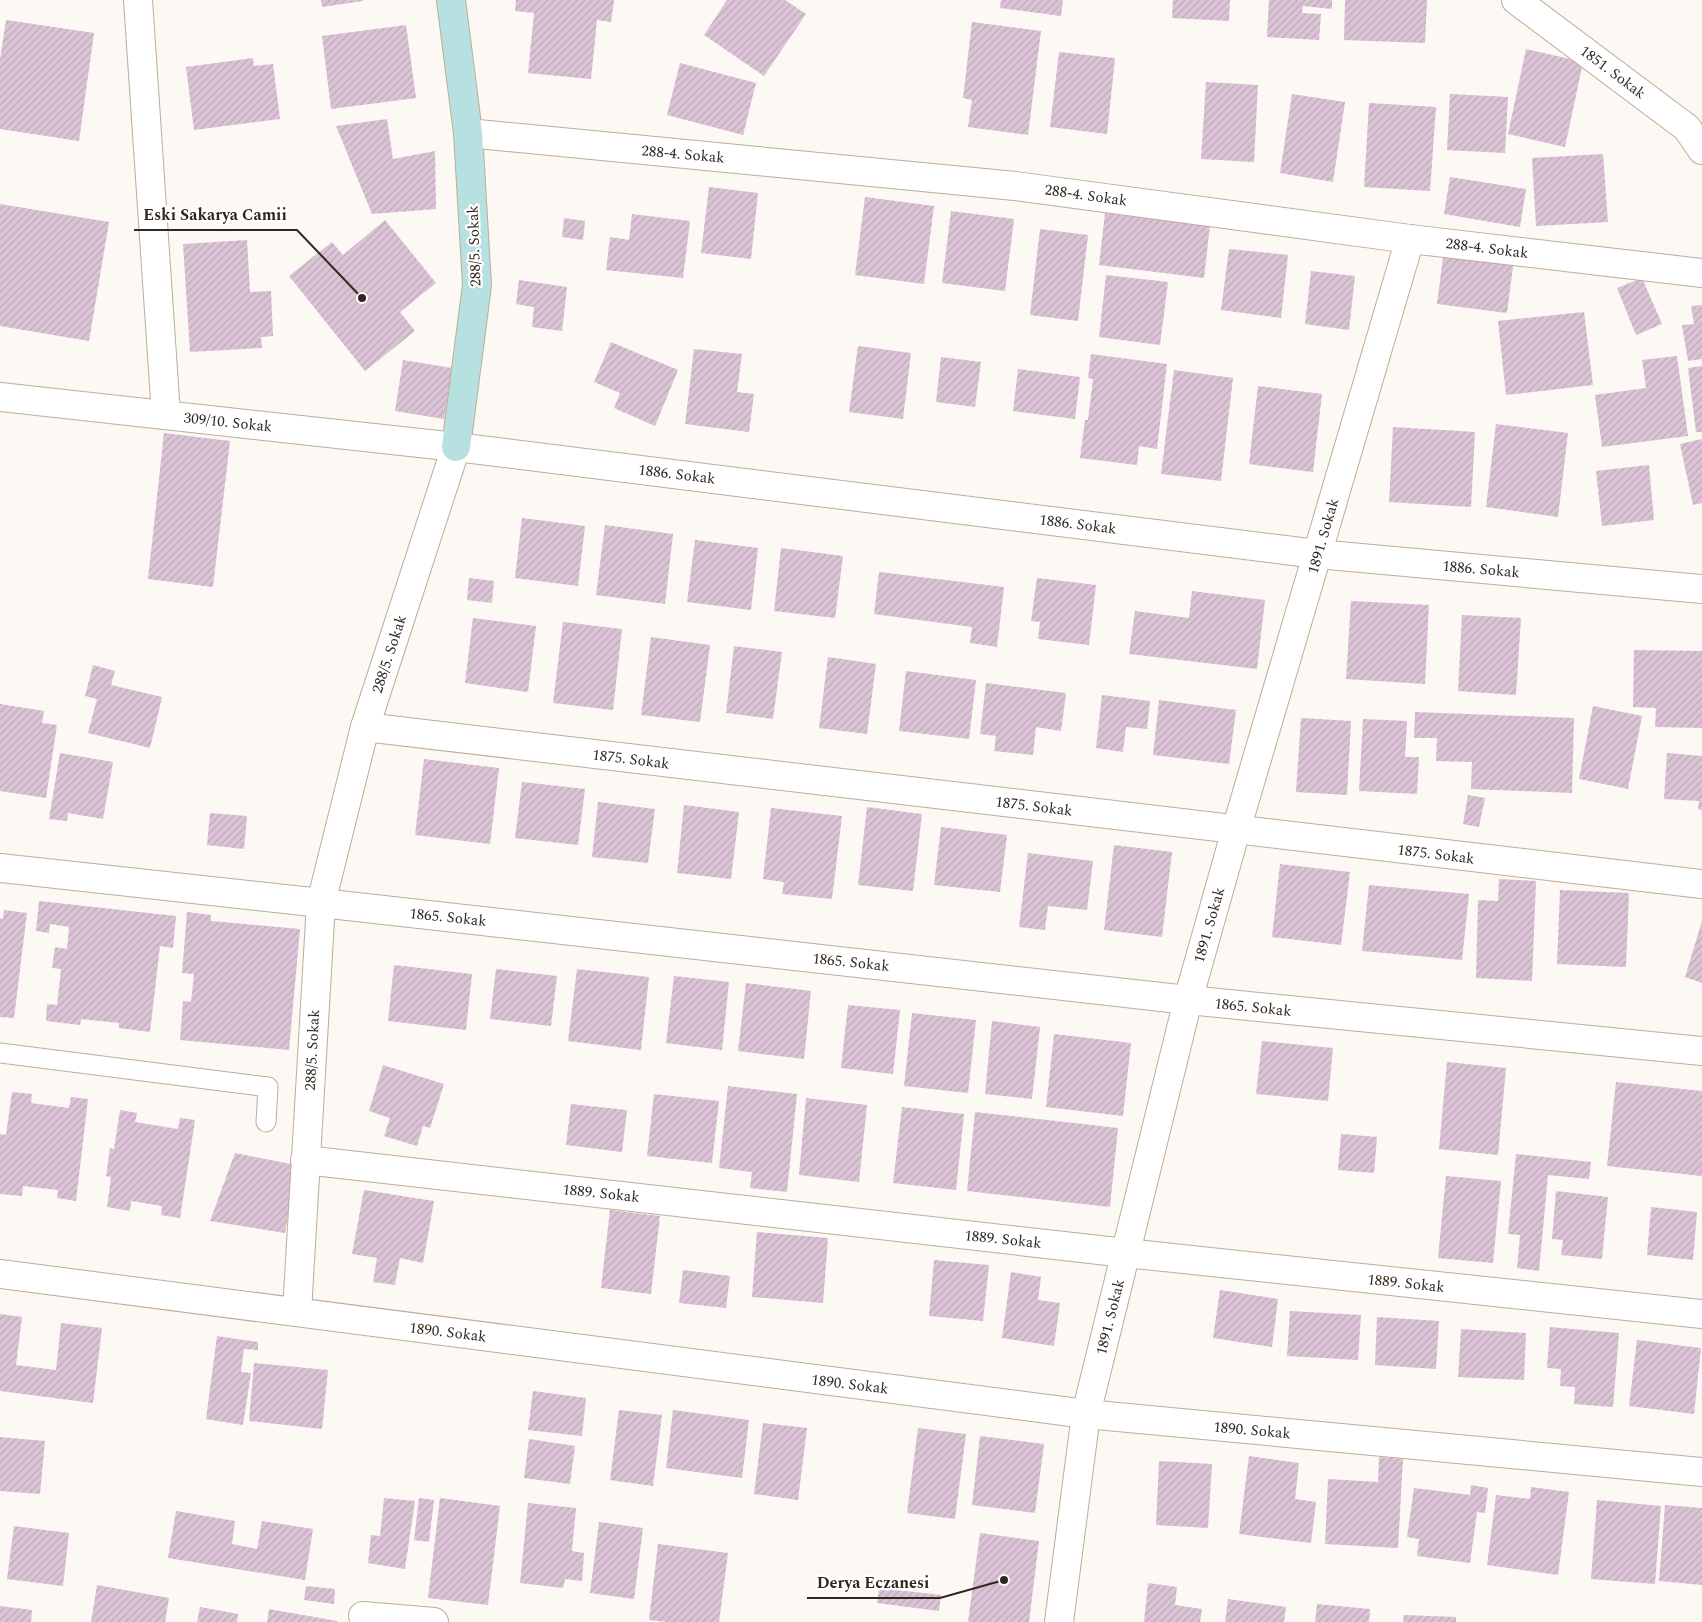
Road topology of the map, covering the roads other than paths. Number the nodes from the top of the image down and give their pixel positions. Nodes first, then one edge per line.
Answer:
1 (138, 0) edge
2 (451, 0) edge
3 (1516, 0) edge
4 (468, 133) junction
5 (1702, 150) edge
6 (1410, 240) junction
7 (1702, 273) edge
8 (0, 397) edge
9 (166, 415) junction
10 (456, 447) junction
11 (1317, 554) junction
12 (1702, 590) edge
13 (365, 727) junction
14 (1236, 830) junction
15 (0, 868) edge
16 (1702, 884) edge
17 (321, 902) junction
18 (1188, 1000) junction
19 (1702, 1051) edge
20 (0, 1053) edge
21 (266, 1122) dead end
22 (305, 1160) junction
23 (1126, 1253) junction
24 (0, 1274) edge
25 (297, 1312) junction
26 (1702, 1314) edge
27 (1086, 1414) junction
28 (1702, 1472) edge
29 (363, 1616) dead end
30 (434, 1622) edge
31 (1059, 1622) edge

1 - 9 street
2 - 4 street, 288/5. Sokak
3 - 5 street, 1851. Sokak
4 - 6 street, 288-4. Sokak
4 - 10 street, 288/5. Sokak
6 - 7 street, 288-4. Sokak
6 - 11 street, 1891. Sokak
8 - 9 street, 309/10. Sokak
9 - 10 street, 309/10. Sokak
10 - 11 street, 1886. Sokak
10 - 13 street, 288/5. Sokak
11 - 12 street, 1886. Sokak
11 - 14 street, 1891. Sokak
13 - 14 street, 1875. Sokak
13 - 17 street, 288/5. Sokak
14 - 16 street, 1875. Sokak
14 - 18 street, 1891. Sokak
15 - 17 street, 1865. Sokak
17 - 18 street, 1865. Sokak
17 - 22 street, 288/5. Sokak
18 - 19 street, 1865. Sokak
18 - 23 street, 1891. Sokak
20 - 21 lane
22 - 23 street, 1889. Sokak
22 - 25 street, 288/5. Sokak
23 - 26 street, 1889. Sokak
23 - 27 street, 1891. Sokak
24 - 25 street, 1890. Sokak
25 - 27 street, 1890. Sokak
27 - 28 street, 1890. Sokak
27 - 31 street, 1891. Sokak
29 - 30 street

